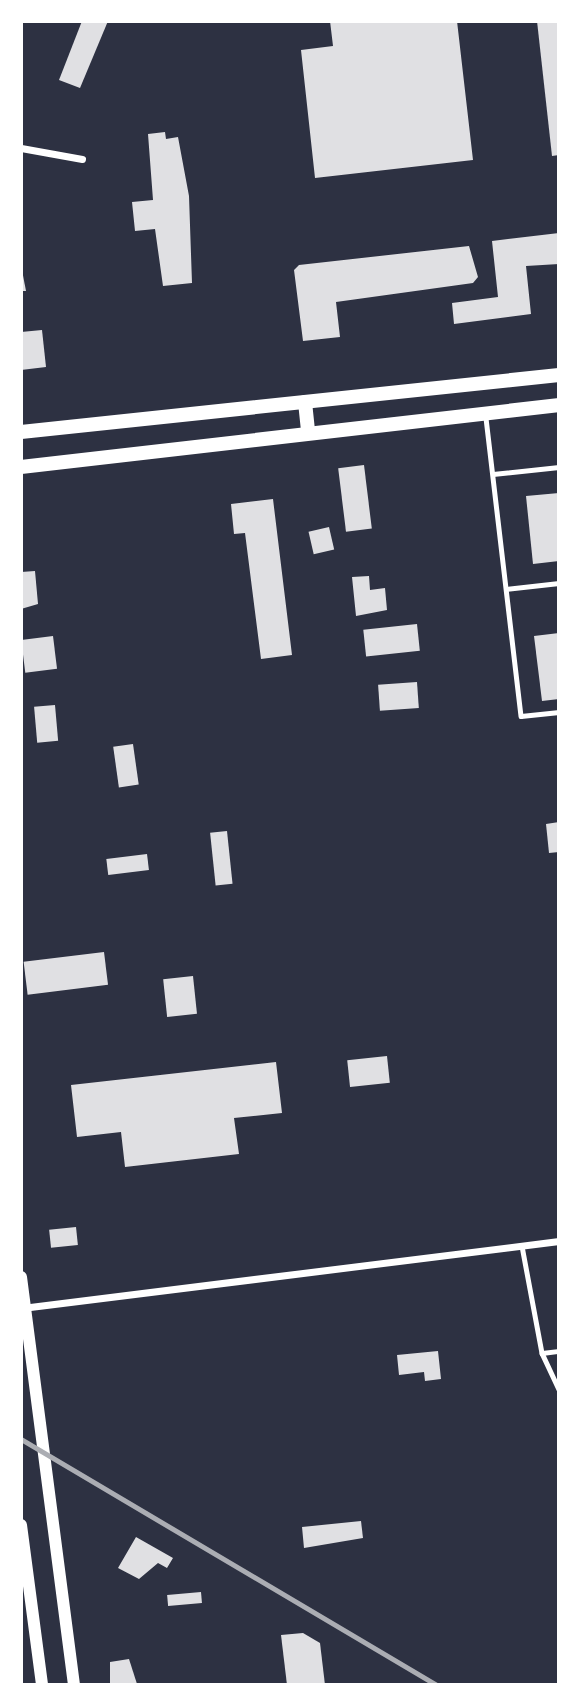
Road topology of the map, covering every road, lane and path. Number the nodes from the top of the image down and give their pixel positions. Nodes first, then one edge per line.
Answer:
1 (21, 148) edge
2 (82, 159) dead end
3 (559, 375) edge
4 (305, 402) junction
5 (559, 405) edge
6 (486, 413) junction
7 (21, 432) edge
8 (308, 433) junction
9 (21, 467) edge
10 (559, 467) edge
11 (493, 474) junction
12 (559, 583) edge
13 (506, 589) junction
14 (559, 712) edge
15 (559, 1241) edge
16 (522, 1246) junction
17 (21, 1277) edge
18 (23, 1308) edge
19 (559, 1351) edge
20 (542, 1353) junction
21 (559, 1389) edge
22 (21, 1525) edge
23 (42, 1685) edge
24 (74, 1685) edge

1 - 2 street
3 - 4 main road
4 - 7 main road
4 - 8 main road
5 - 6 main road
6 - 8 main road
6 - 11 lane
8 - 9 main road
10 - 11 lane
11 - 13 lane
12 - 13 lane
13 - 14 lane
15 - 16 street
16 - 18 street
16 - 20 lane
17 - 18 main road
18 - 24 main road
19 - 20 lane
20 - 21 lane
22 - 23 main road

